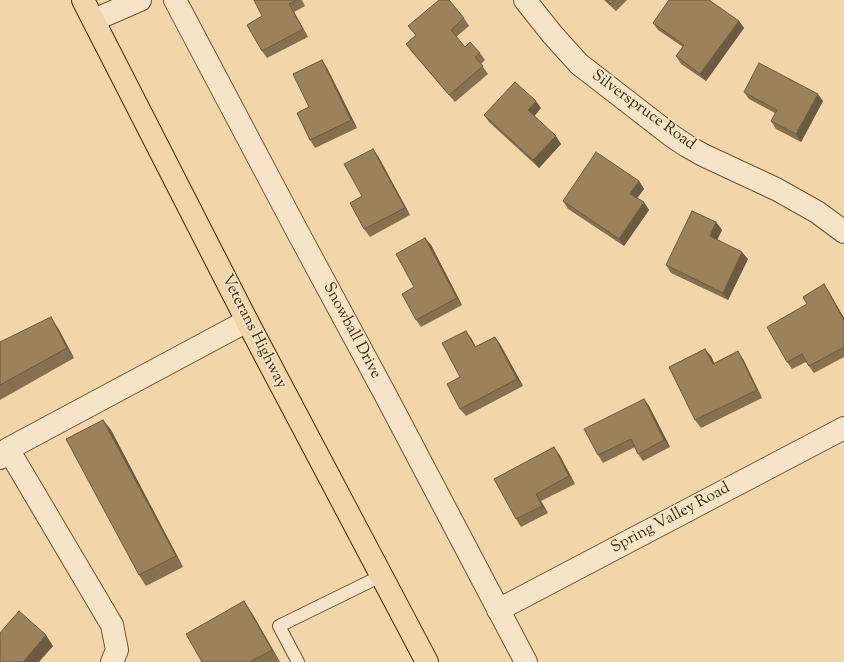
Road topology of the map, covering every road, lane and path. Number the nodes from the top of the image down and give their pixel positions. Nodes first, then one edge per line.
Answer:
1 (83, 0) edge
2 (140, 0) edge
3 (175, 0) edge
4 (525, 0) edge
5 (94, 20) junction
6 (844, 232) edge
7 (247, 321) junction
8 (844, 428) edge
9 (4, 453) edge
10 (382, 576) junction
11 (498, 610) junction
12 (112, 662) edge
13 (298, 662) edge
14 (427, 662) edge
15 (526, 662) edge

1 - 5 main road, Veterans Highway
2 - 5 street
3 - 11 street, Snowball Drive
4 - 6 street, Silverspruce Road
5 - 7 main road, Veterans Highway
7 - 9 street
7 - 10 main road, Veterans Highway
8 - 11 street, Spring Valley Road
9 - 12 street
10 - 13 lane
10 - 14 main road, Veterans Highway
11 - 15 street, Snowball Drive

